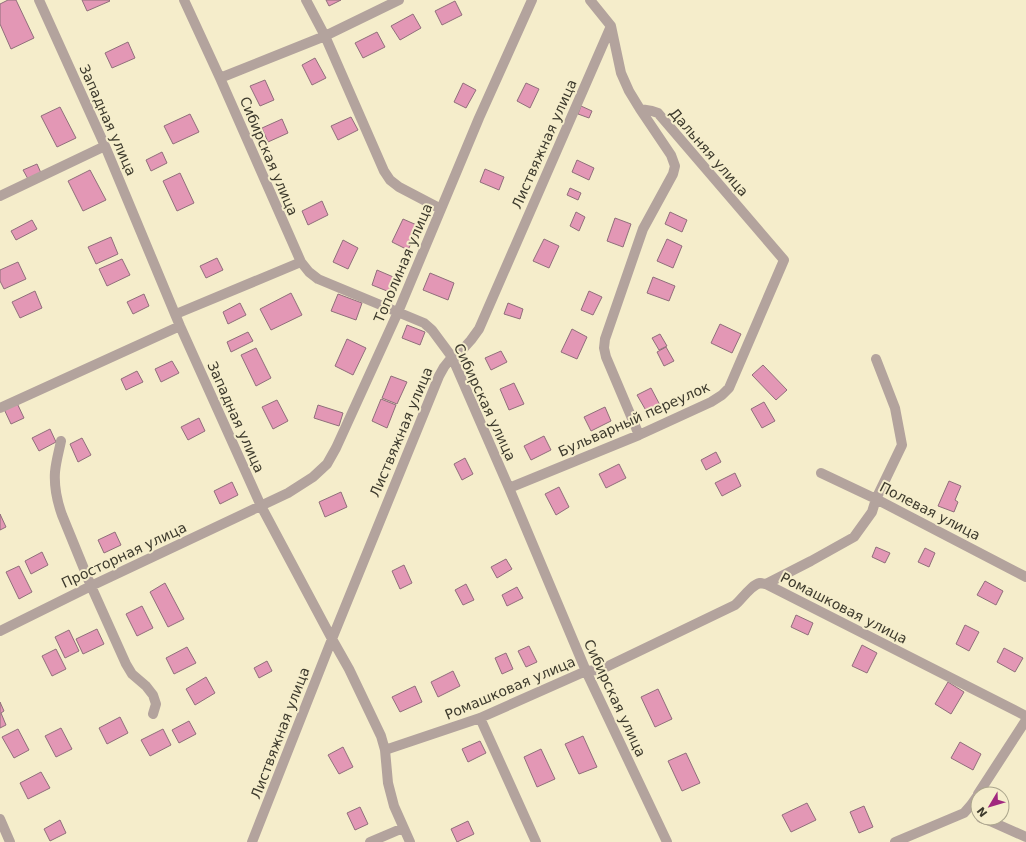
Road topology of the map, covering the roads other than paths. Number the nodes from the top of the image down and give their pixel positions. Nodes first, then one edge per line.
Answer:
1 (39, 0) edge
2 (184, 0) edge
3 (306, 0) edge
4 (399, 0) edge
5 (532, 0) edge
6 (590, 0) edge
7 (611, 26) junction
8 (325, 36) junction
9 (220, 78) junction
10 (640, 109) junction
11 (105, 146) junction
12 (0, 196) edge
13 (441, 209) junction
14 (784, 260) joint
15 (301, 262) junction
16 (398, 312) junction
17 (176, 314) junction
18 (180, 326) junction
19 (452, 357) junction
20 (876, 359) dead end
21 (0, 408) edge
22 (640, 435) junction
23 (61, 441) dead end
24 (821, 473) dead end
25 (509, 488) junction
26 (876, 499) junction
27 (261, 506) junction
28 (1026, 577) edge
29 (766, 584) junction
30 (91, 586) junction
31 (0, 631) edge
32 (332, 638) junction
33 (586, 671) junction
34 (153, 714) dead end
35 (1026, 716) edge
36 (480, 718) junction
37 (1026, 720) edge
38 (385, 750) junction
39 (983, 786) edge
40 (970, 806) edge
41 (964, 813) junction
42 (970, 815) edge
43 (0, 819) edge
44 (1001, 826) edge
45 (403, 828) junction
46 (1026, 837) edge
47 (10, 842) edge
48 (252, 842) edge
49 (370, 842) edge
50 (410, 842) edge
51 (536, 842) edge
52 (667, 842) edge
53 (895, 842) edge

1 - 11 street, Западная улица
2 - 9 street, Сибирская улица
3 - 8 street
4 - 8 street
5 - 13 street, Тополиная улица
6 - 7 street
7 - 10 street
7 - 19 street, Листвяжная улица
8 - 9 street
8 - 13 street
9 - 15 street, Сибирская улица
10 - 14 street, Дальняя улица
10 - 22 street
11 - 12 street
11 - 17 street, Западная улица
13 - 16 street, Тополиная улица
14 - 22 street, Бульварный переулок
15 - 16 street, Сибирская улица
15 - 17 street
16 - 19 street, Сибирская улица
16 - 27 street, Тополиная улица
17 - 18 street, Западная улица
18 - 21 street
18 - 27 street, Западная улица
19 - 25 street, Сибирская улица
19 - 32 street, Листвяжная улица
20 - 26 street
22 - 25 street, Бульварный переулок
23 - 30 street
24 - 26 street, Полевая улица
25 - 33 street, Сибирская улица
26 - 28 street, Полевая улица
26 - 29 street
27 - 30 street, Просторная улица
27 - 32 street, Западная улица
29 - 33 street, Ромашковая улица
29 - 35 street, Ромашковая улица
30 - 31 street, Просторная улица
30 - 34 street
32 - 38 street, Западная улица
32 - 48 street, Листвяжная улица
33 - 36 street, Ромашковая улица
33 - 52 street, Сибирская улица
36 - 38 street, Ромашковая улица
36 - 51 street
37 - 39 street
38 - 45 street, Западная улица
40 - 41 street
41 - 42 street
41 - 53 street
43 - 47 street
44 - 46 street
45 - 49 street
45 - 50 street, Западная улица

